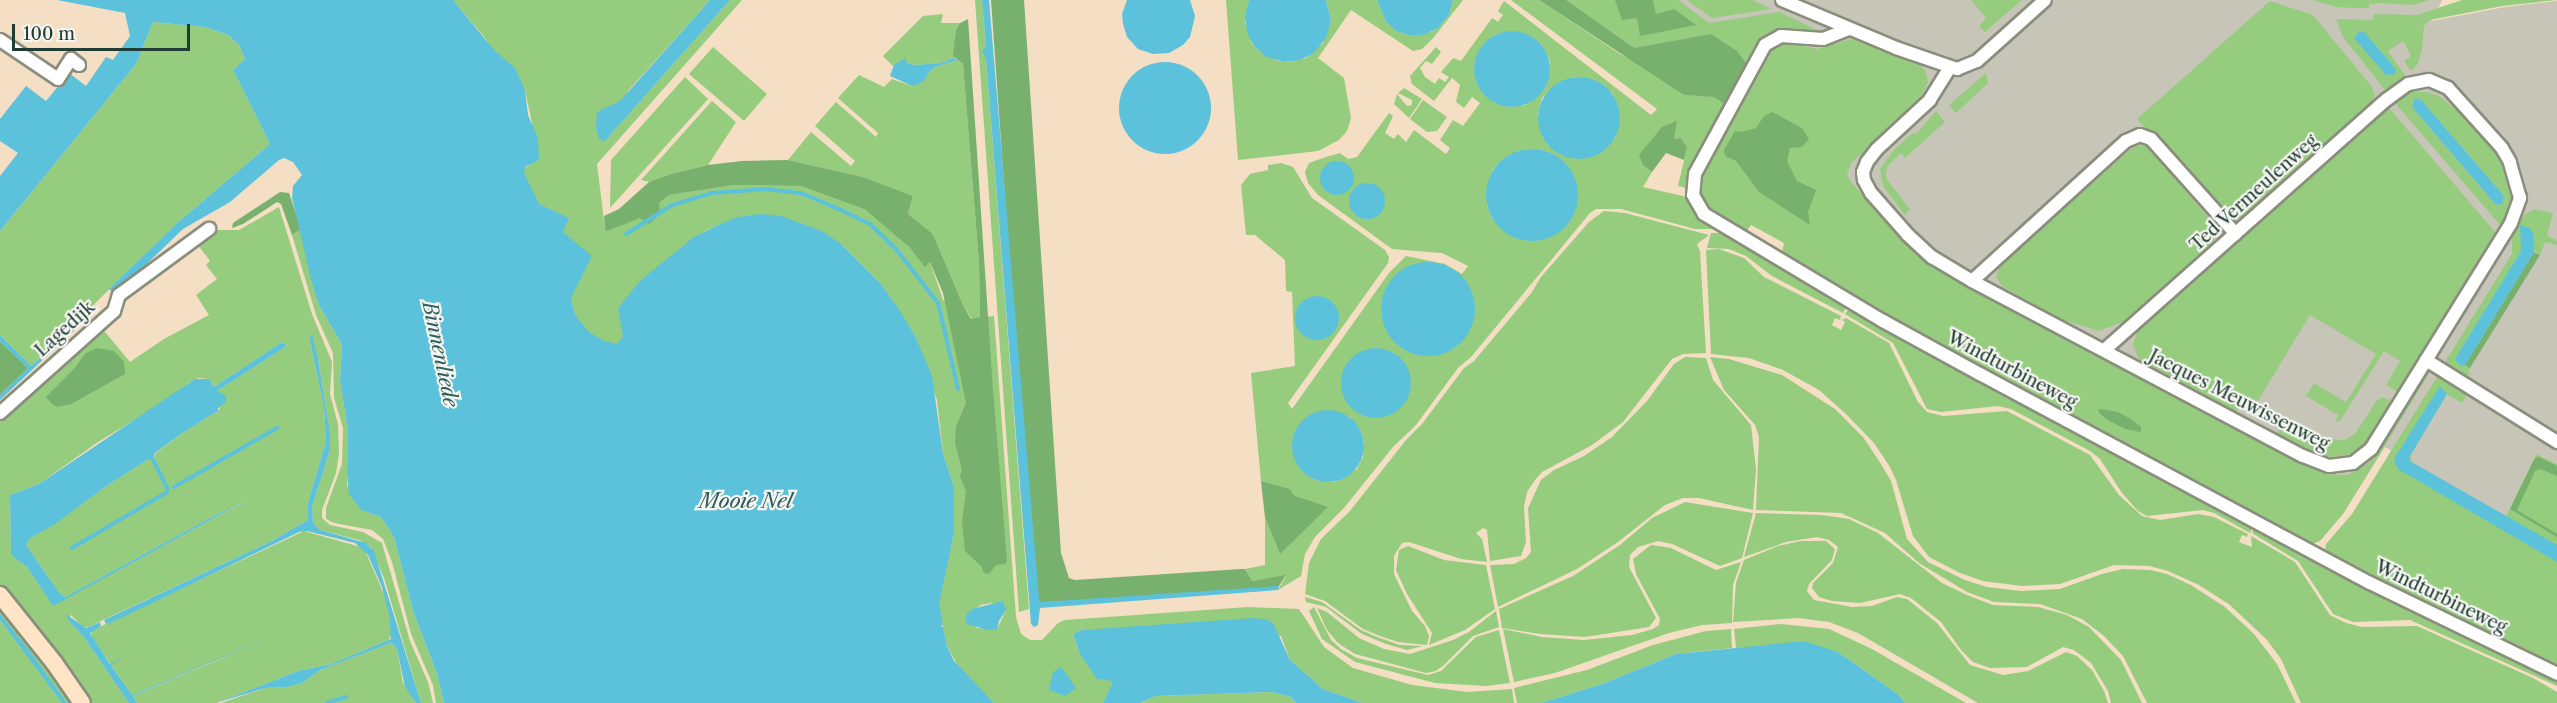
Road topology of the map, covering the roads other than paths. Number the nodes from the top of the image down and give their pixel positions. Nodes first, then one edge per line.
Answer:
1 (1782, 0) edge
2 (2045, 0) edge
3 (1848, 29) junction
4 (0, 40) edge
5 (79, 65) dead end
6 (1948, 69) junction
7 (2520, 198) joint
8 (209, 229) dead end
9 (2236, 234) junction
10 (1972, 281) junction
11 (2104, 351) junction
12 (2426, 360) junction
13 (0, 413) edge
14 (2557, 442) edge
15 (0, 595) edge
16 (2557, 674) edge
17 (82, 703) edge

1 - 3 street
2 - 6 street
3 - 6 street
3 - 16 street, Windturbineweg
4 - 5 street
6 - 10 street, Jacques Meuwissenweg
7 - 9 street, Ted Vermeulenweg
7 - 12 street, Jacques Meuwissenweg
8 - 13 street, Lagedijk
9 - 10 street
9 - 11 street, Ted Vermeulenweg
10 - 11 street, Jacques Meuwissenweg
11 - 12 street, Jacques Meuwissenweg
12 - 14 street
15 - 17 street

